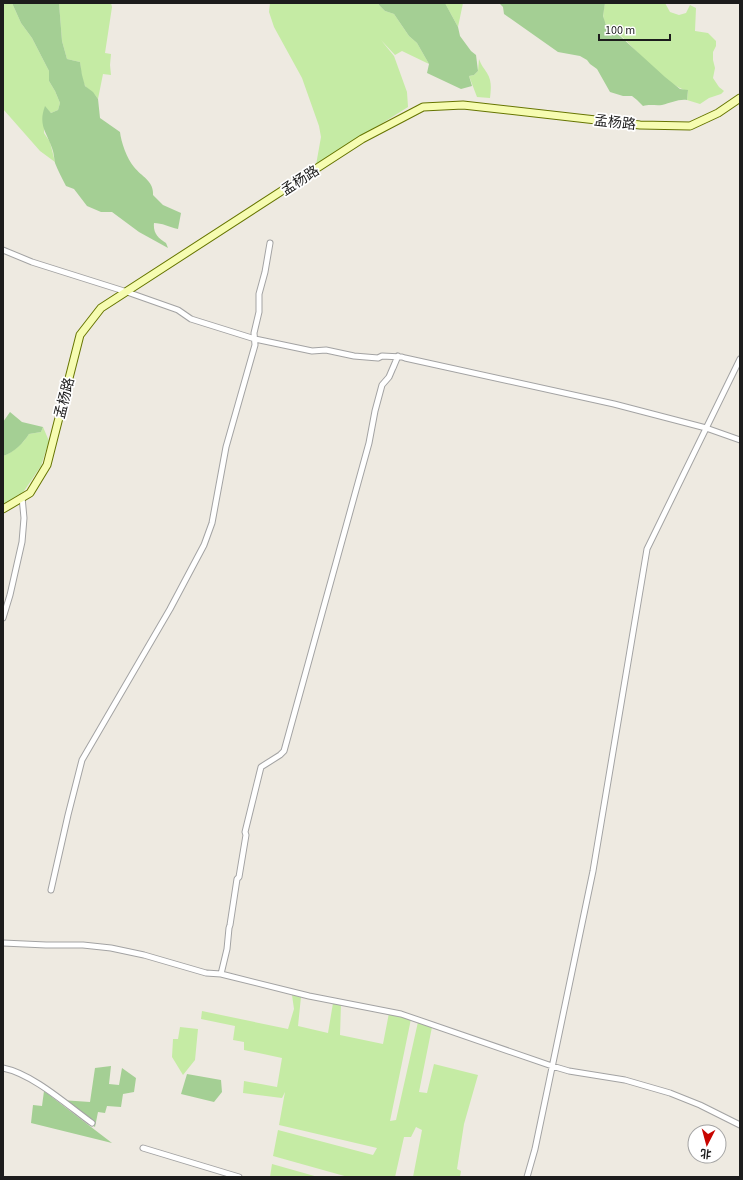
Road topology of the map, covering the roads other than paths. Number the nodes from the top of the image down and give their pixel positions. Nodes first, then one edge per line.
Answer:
1 (740, 98) edge
2 (270, 243) dead end
3 (3, 250) edge
4 (126, 292) junction
5 (255, 339) junction
6 (398, 356) junction
7 (740, 359) edge
8 (393, 368) dead end
9 (706, 428) junction
10 (740, 440) edge
11 (22, 498) junction
12 (3, 510) edge
13 (3, 618) edge
14 (51, 890) dead end
15 (3, 943) edge
16 (221, 974) junction
17 (552, 1066) junction
18 (3, 1068) edge
19 (92, 1122) dead end
20 (740, 1125) edge
21 (144, 1148) dead end
22 (239, 1177) edge
23 (527, 1177) edge

1 - 4 main road, 孟杨路
2 - 5 street
3 - 4 street
4 - 5 street
4 - 11 main road, 孟杨路
5 - 6 street
5 - 14 street
6 - 8 street
6 - 9 street
6 - 16 street
7 - 9 street
9 - 10 street
9 - 17 street
11 - 12 main road, 孟杨路
11 - 13 street
15 - 16 street
16 - 17 street
17 - 20 street
17 - 23 street
18 - 19 street
21 - 22 street

